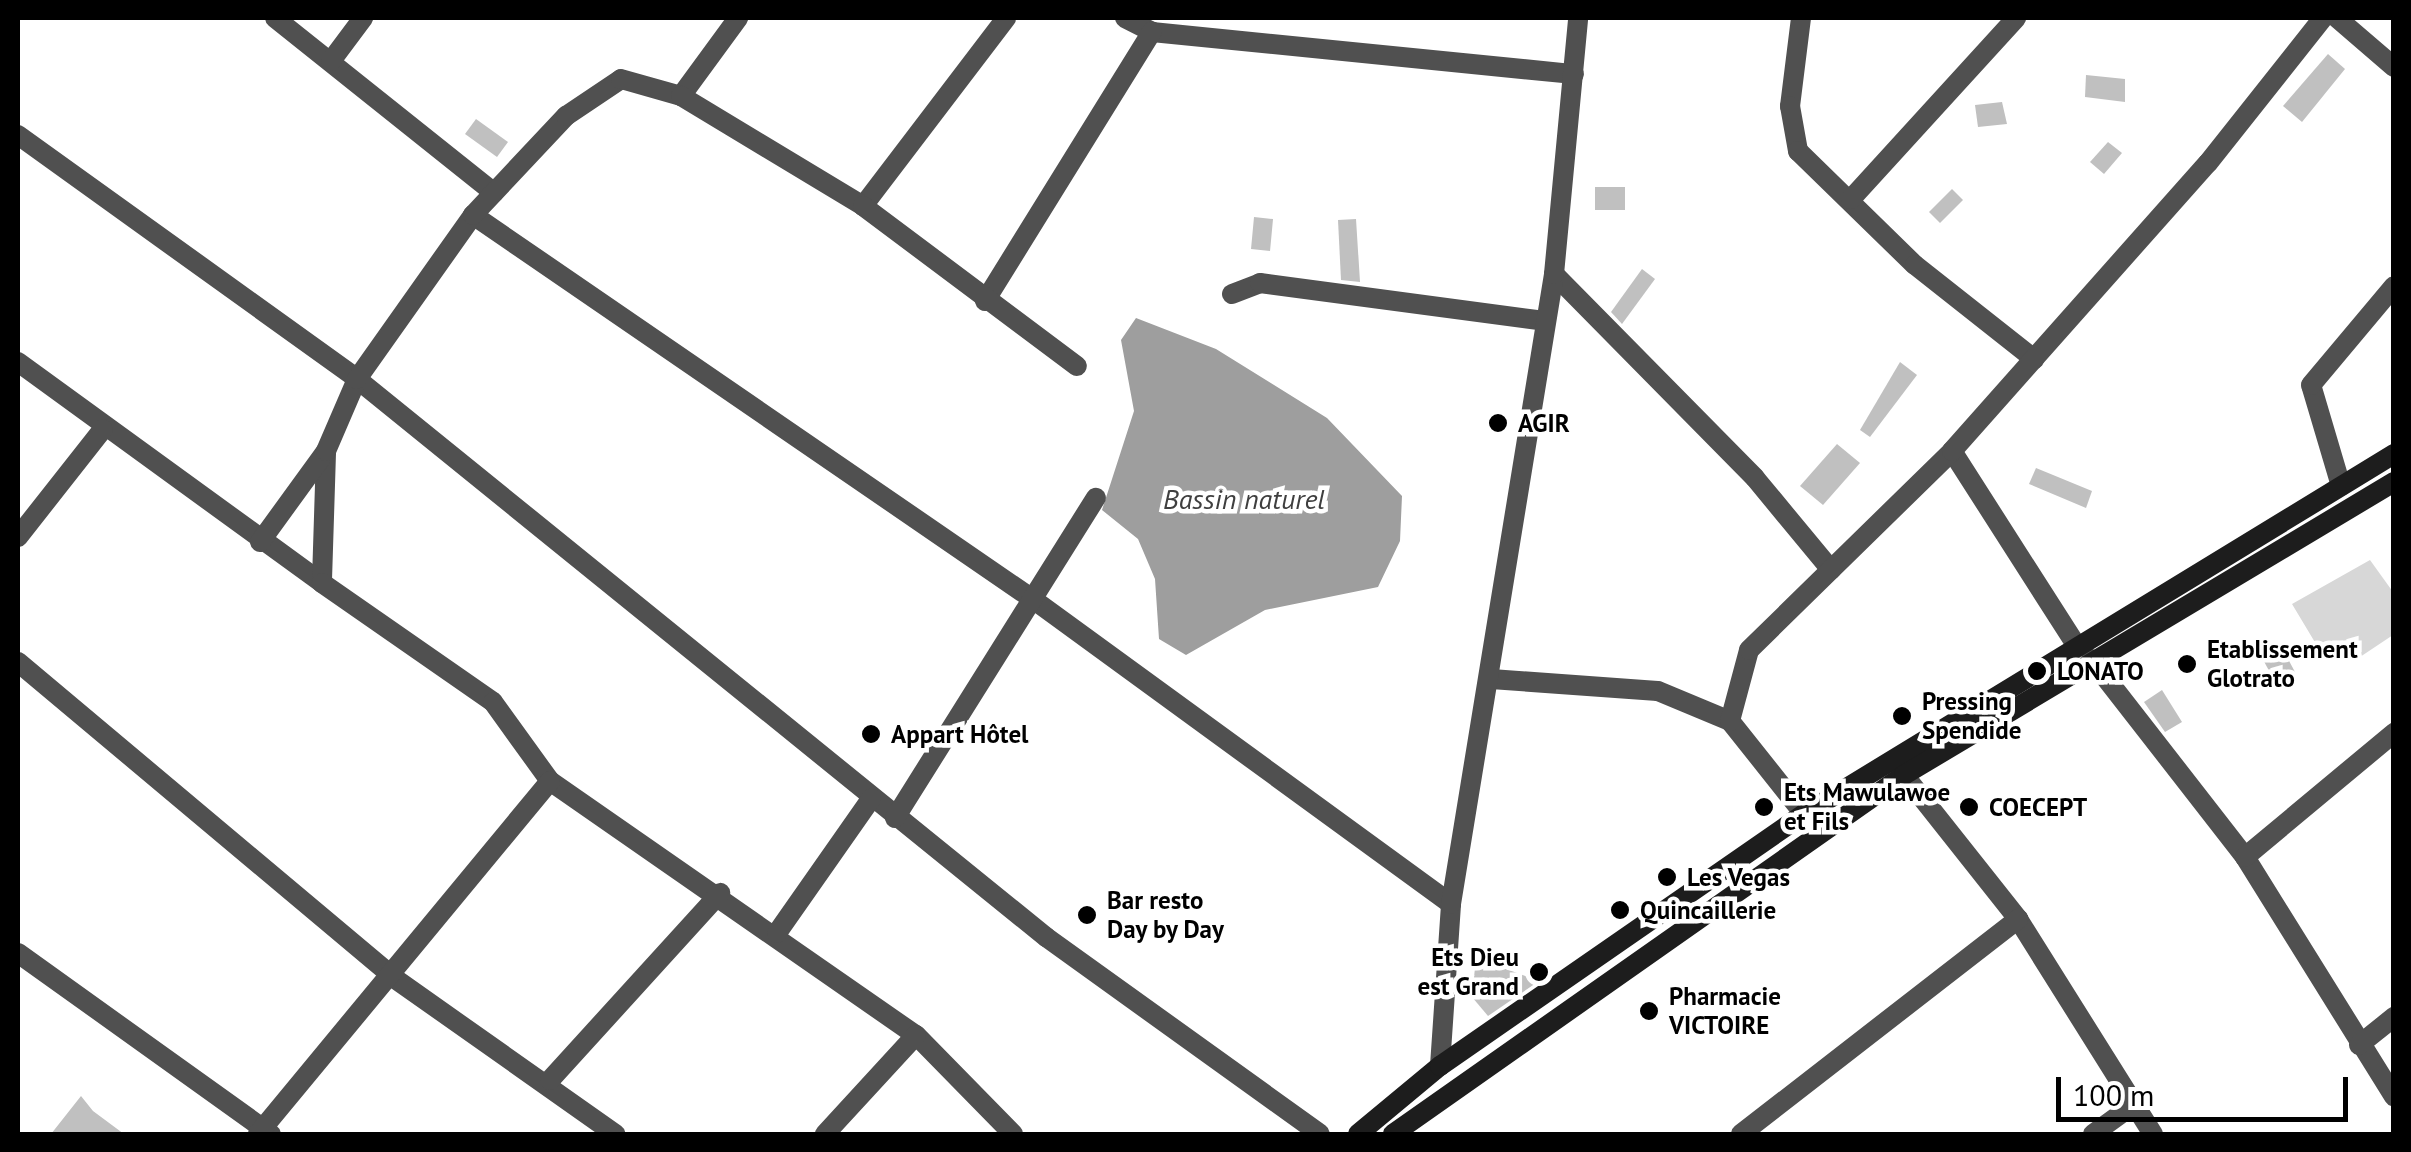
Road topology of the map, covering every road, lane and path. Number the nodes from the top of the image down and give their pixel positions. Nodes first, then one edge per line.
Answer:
1 (275, 18) edge
2 (364, 18) edge
3 (738, 18) edge
4 (1006, 18) edge
5 (1126, 18) edge
6 (1578, 18) edge
7 (1801, 18) edge
8 (2016, 18) edge
9 (2323, 18) edge
10 (2337, 18) edge
11 (1152, 32) junction
12 (330, 61) junction
13 (2394, 67) edge
14 (1574, 74) junction
15 (682, 96) junction
16 (18, 135) edge
17 (494, 193) junction
18 (1851, 199) junction
19 (863, 206) junction
20 (473, 214) junction
21 (1554, 274) junction
22 (2394, 286) edge
23 (1232, 294) dead end
24 (986, 301) junction
25 (1544, 321) junction
26 (2034, 358) junction
27 (18, 362) edge
28 (1076, 366) dead end
29 (357, 380) junction
30 (104, 429) junction
31 (326, 451) junction
32 (1952, 452) junction
33 (2394, 454) edge
34 (2394, 482) edge
35 (2340, 486) junction
36 (1096, 498) dead end
37 (18, 537) edge
38 (260, 542) junction
39 (1830, 570) junction
40 (322, 583) junction
41 (1034, 600) junction
42 (2074, 642) junction
43 (2090, 659) junction
44 (18, 662) edge
45 (1491, 679) junction
46 (1730, 721) junction
47 (2394, 733) edge
48 (1904, 775) junction
49 (550, 781) junction
50 (871, 799) junction
51 (1804, 814) junction
52 (895, 818) junction
53 (2245, 857) junction
54 (720, 894) junction
55 (1450, 904) junction
56 (2018, 918) junction
57 (777, 933) junction
58 (18, 953) edge
59 (394, 978) junction
60 (2394, 1017) edge
61 (916, 1035) junction
62 (2359, 1046) junction
63 (1440, 1066) junction
64 (550, 1080) junction
65 (2394, 1096) edge
66 (2133, 1106) junction
67 (264, 1132) edge
68 (615, 1134) edge
69 (825, 1134) edge
70 (1013, 1134) edge
71 (1320, 1134) edge
72 (1358, 1134) edge
73 (1394, 1134) edge
74 (1740, 1134) edge
75 (2093, 1134) edge
76 (2153, 1134) edge

1 - 12 street
2 - 12 street
3 - 15 street
4 - 19 street
5 - 11 street
6 - 14 street
7 - 18 street
8 - 18 street
9 - 26 street
10 - 13 street
11 - 14 street
11 - 24 street
12 - 17 street
14 - 21 street
15 - 17 street
15 - 19 street
16 - 29 street
17 - 20 street
18 - 26 street
19 - 24 street
20 - 29 street
20 - 41 street
21 - 25 street
21 - 39 street
22 - 35 street
23 - 25 street
24 - 28 street
25 - 45 street
26 - 32 street
27 - 30 street
29 - 31 street
29 - 50 street
30 - 37 street
30 - 38 street
31 - 38 street
31 - 40 street
32 - 39 street
32 - 42 street
33 - 35 main road
34 - 43 main road
35 - 42 main road
36 - 41 street
38 - 40 street
39 - 46 street
40 - 49 street
41 - 52 street
41 - 55 street
42 - 51 main road
43 - 48 main road
43 - 53 street
44 - 59 street
45 - 46 street
45 - 55 street
46 - 51 street
47 - 53 street
48 - 56 street
48 - 73 main road
49 - 54 street
49 - 59 street
50 - 52 street
50 - 57 street
51 - 63 main road
52 - 71 street
53 - 62 street
54 - 57 street
54 - 64 street
55 - 63 street
56 - 66 street
56 - 74 street
57 - 61 street
58 - 67 street
59 - 64 street
59 - 67 street
60 - 62 street
61 - 69 street
61 - 70 street
62 - 65 street
63 - 72 main road
64 - 68 street
66 - 75 street
66 - 76 street

